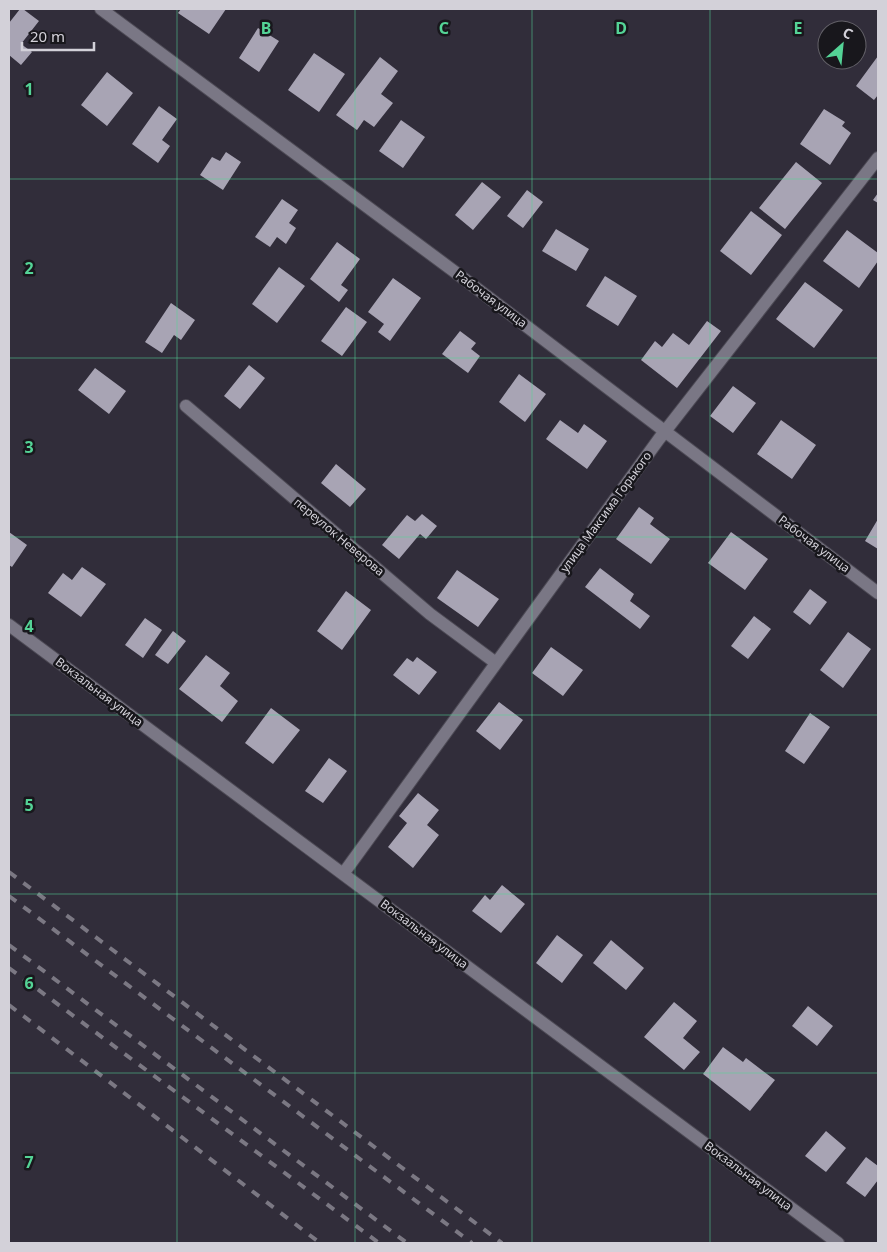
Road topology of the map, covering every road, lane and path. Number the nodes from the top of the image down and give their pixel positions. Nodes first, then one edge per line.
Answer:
1 (101, 9) edge
2 (878, 158) edge
3 (186, 406) dead end
4 (665, 431) junction
5 (878, 592) edge
6 (9, 626) edge
7 (496, 663) junction
8 (343, 874) junction
9 (838, 1243) edge

1 - 4 street, Рабочая улица
2 - 4 street, улица Максима Горького
3 - 7 street, переулок Неверова
4 - 5 street, Рабочая улица
4 - 7 street, улица Максима Горького
6 - 8 street, Вокзальная улица
7 - 8 street, улица Максима Горького
8 - 9 street, Вокзальная улица

